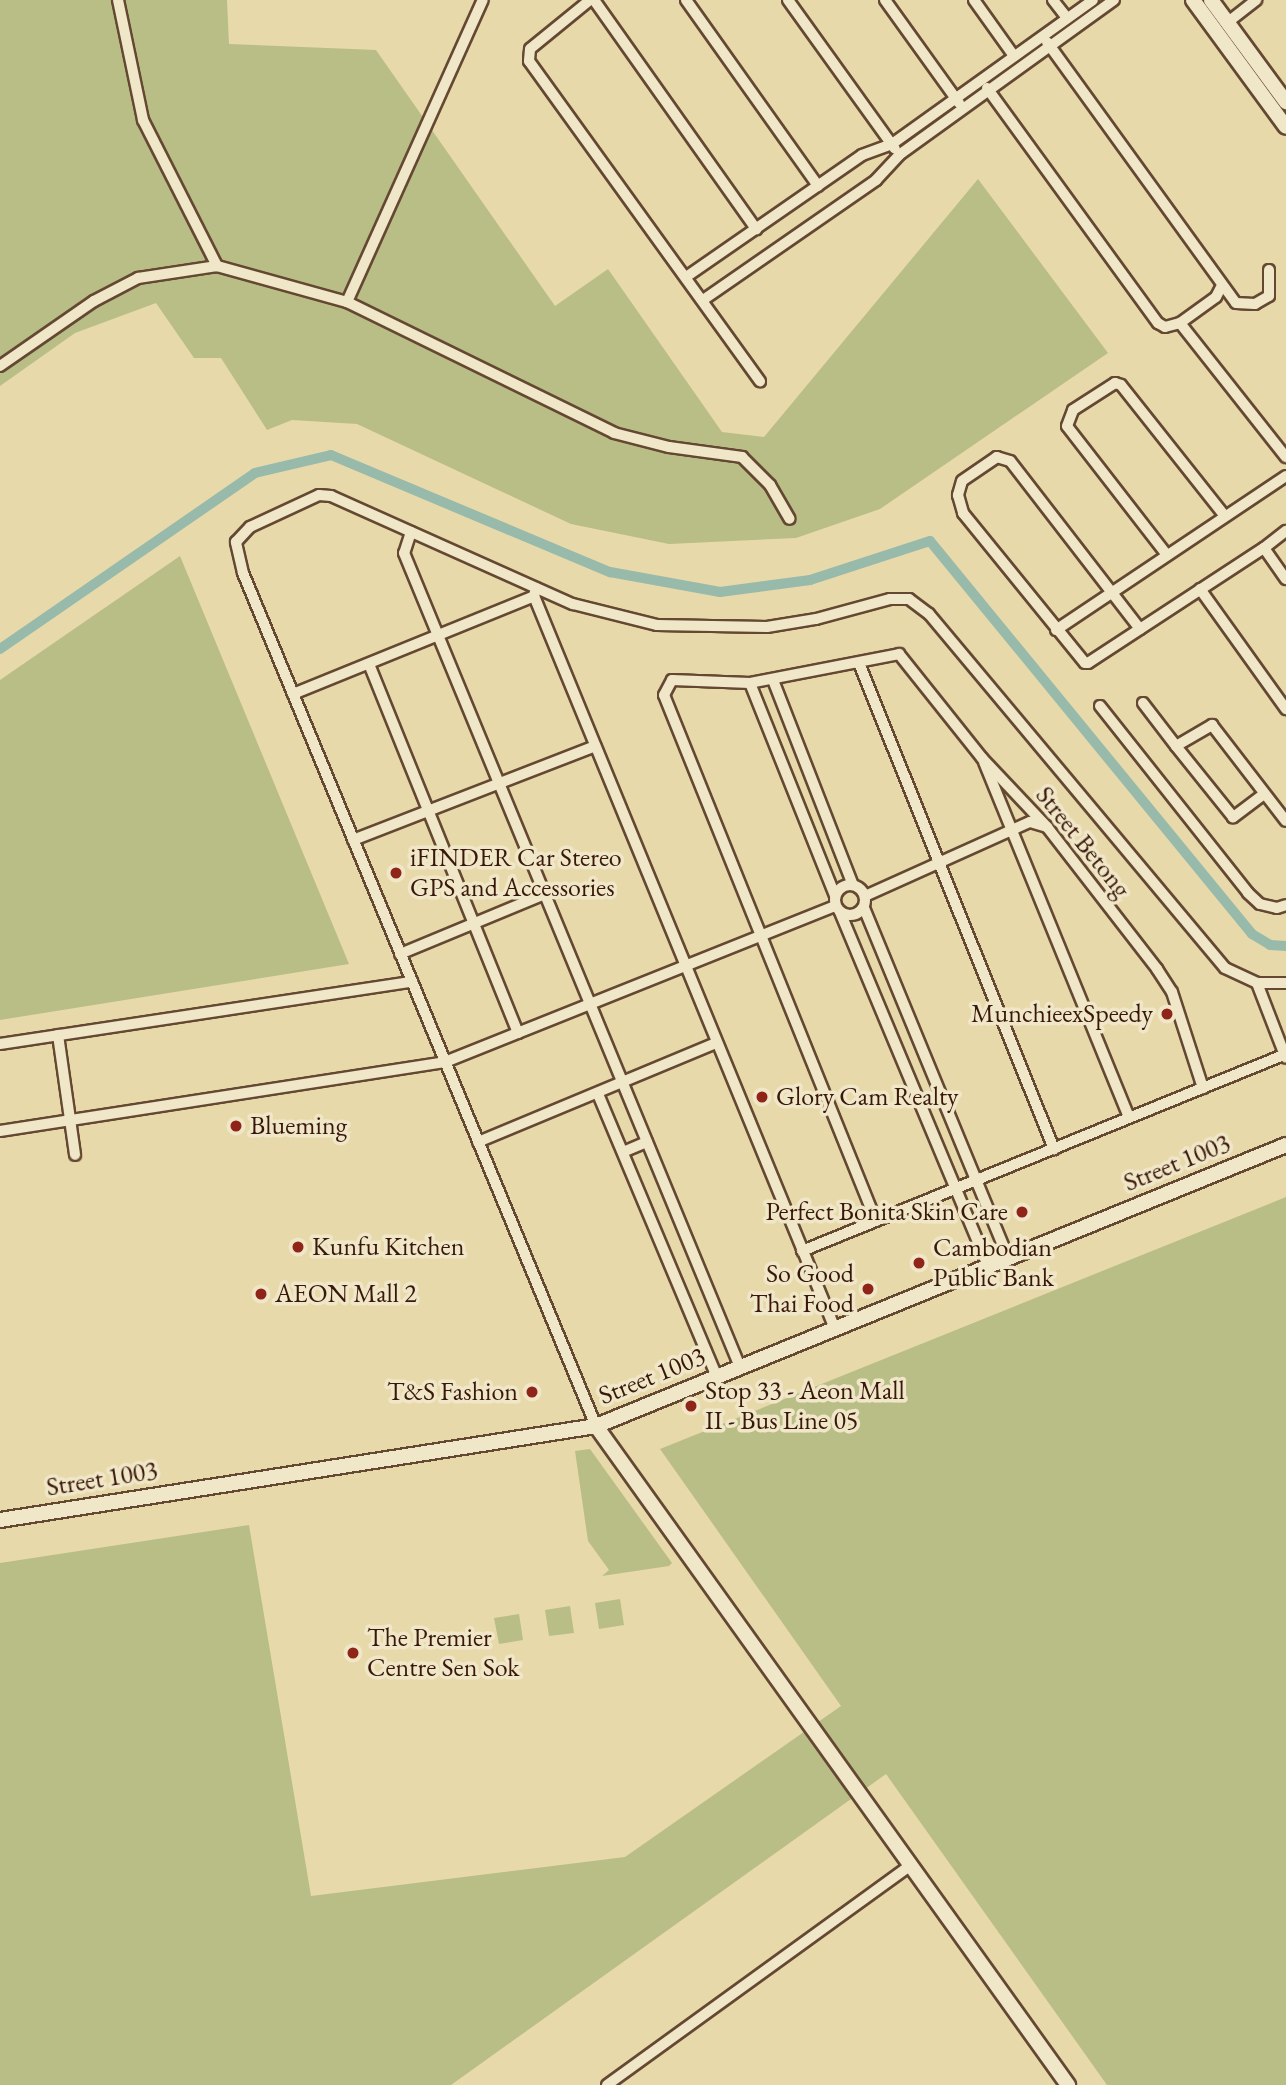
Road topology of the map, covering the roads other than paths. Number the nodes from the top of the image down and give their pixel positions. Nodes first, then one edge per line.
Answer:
1 (118, 0) edge
2 (483, 0) edge
3 (592, 0) edge
4 (686, 0) edge
5 (788, 0) edge
6 (885, 0) edge
7 (974, 0) edge
8 (1054, 0) edge
9 (1093, 0) edge
10 (1114, 0) edge
11 (1193, 0) edge
12 (1212, 0) edge
13 (1256, 0) edge
14 (1067, 19) junction
15 (1228, 22) junction
16 (1042, 36) junction
17 (1049, 47) junction
18 (1014, 57) junction
19 (982, 79) junction
20 (989, 90) junction
21 (956, 98) junction
22 (1286, 102) edge
23 (963, 109) junction
24 (1286, 128) edge
25 (892, 144) junction
26 (899, 155) junction
27 (818, 186) junction
28 (756, 229) junction
29 (217, 266) junction
30 (1269, 270) dead end
31 (686, 277) junction
32 (1220, 287) junction
33 (704, 300) junction
34 (347, 302) junction
35 (1180, 323) junction
36 (0, 366) edge
37 (760, 381) dead end
38 (1286, 457) edge
39 (1286, 476) edge
40 (1225, 516) junction
41 (790, 519) dead end
42 (1286, 531) edge
43 (411, 533) junction
44 (1264, 548) junction
45 (1167, 555) junction
46 (1286, 579) edge
47 (1200, 589) junction
48 (535, 592) junction
49 (1112, 592) junction
50 (1140, 629) junction
51 (1056, 630) junction
52 (439, 635) junction
53 (859, 663) junction
54 (369, 664) junction
55 (773, 680) junction
56 (750, 682) junction
57 (293, 694) junction
58 (1143, 703) dead end
59 (1100, 706) dead end
60 (1286, 709) edge
61 (595, 746) junction
62 (1176, 746) junction
63 (982, 758) junction
64 (499, 783) junction
65 (1264, 794) junction
66 (429, 810) junction
67 (1286, 821) edge
68 (1047, 827) junction
69 (1010, 833) junction
70 (353, 840) junction
71 (937, 864) junction
72 (853, 885) junction
73 (545, 894) junction
74 (865, 896) junction
75 (837, 905) junction
76 (1286, 905) edge
77 (863, 908) junction
78 (474, 923) junction
79 (763, 935) junction
80 (400, 954) junction
81 (685, 966) junction
82 (412, 982) junction
83 (1257, 983) junction
84 (1286, 983) edge
85 (590, 1004) junction
86 (517, 1033) junction
87 (58, 1035) junction
88 (0, 1044) edge
89 (716, 1044) junction
90 (1285, 1056) edge
91 (445, 1062) junction
92 (623, 1084) junction
93 (1203, 1088) junction
94 (598, 1094) junction
95 (1129, 1118) junction
96 (70, 1120) junction
97 (0, 1131) edge
98 (478, 1142) junction
99 (647, 1143) junction
100 (1286, 1145) edge
101 (1054, 1149) junction
102 (623, 1152) junction
103 (75, 1155) dead end
104 (975, 1180) junction
105 (955, 1188) junction
106 (876, 1221) junction
107 (802, 1251) junction
108 (1008, 1258) junction
109 (988, 1266) junction
110 (835, 1329) junction
111 (740, 1367) junction
112 (717, 1377) junction
113 (596, 1426) junction
114 (0, 1520) edge
115 (911, 1865) junction
116 (607, 2085) edge
117 (1068, 2085) edge

1 - 29 street
2 - 34 street
3 - 28 street
3 - 31 street
4 - 27 street
5 - 25 street
6 - 21 street
7 - 18 street
8 - 14 street
9 - 14 street
10 - 17 street
11 - 24 main road
12 - 15 main road
13 - 15 street
14 - 16 street
15 - 22 main road
16 - 17 street
16 - 18 street
17 - 20 street
17 - 32 street
18 - 19 street
19 - 20 street
19 - 21 street
20 - 23 street
20 - 35 street
21 - 23 street
21 - 25 street
23 - 26 street
25 - 26 street
25 - 27 street
26 - 33 street
27 - 28 street
28 - 31 street
29 - 34 street
29 - 36 street
30 - 32 street
31 - 33 street
32 - 35 street
33 - 37 street
34 - 41 street
35 - 38 street
39 - 40 street
40 - 45 street
40 - 45 street
42 - 44 street
43 - 48 street
43 - 52 street
43 - 57 street
44 - 46 street
44 - 47 street
45 - 49 street
47 - 50 street
47 - 60 street
48 - 52 street
48 - 61 street
48 - 83 street
49 - 50 street
49 - 51 street
49 - 51 street
50 - 51 street
52 - 54 street
52 - 64 street
53 - 55 street
53 - 63 street, Street Betong
53 - 71 street
54 - 57 street
54 - 66 street
55 - 56 street
55 - 72 street
56 - 75 street
56 - 79 street
57 - 70 street
58 - 62 street
59 - 76 street
61 - 64 street
61 - 81 street
62 - 65 street
62 - 65 street
63 - 68 street, Street Betong
63 - 69 street
64 - 66 street
64 - 73 street
65 - 67 street
66 - 70 street
66 - 78 street
68 - 69 street
68 - 93 street, Street Betong
69 - 71 street
69 - 95 street
70 - 80 street
71 - 74 street
71 - 101 street
72 - 74 street
72 - 75 street
73 - 78 street
73 - 85 street
74 - 77 street
75 - 77 street
75 - 79 street
75 - 105 street
77 - 104 street
78 - 80 street
78 - 86 street
79 - 81 street
79 - 106 street
80 - 82 street
81 - 85 street
81 - 89 street
82 - 87 street
82 - 91 street
83 - 84 street
83 - 90 street
85 - 86 street
85 - 92 street
86 - 91 street
87 - 88 street
87 - 96 street
89 - 92 street
89 - 107 street
90 - 93 street
91 - 96 street
91 - 98 street
92 - 94 street
92 - 99 street
93 - 95 street
94 - 98 street
94 - 102 street
95 - 101 street
96 - 97 street
96 - 103 street
98 - 113 street
99 - 102 street
99 - 111 street
100 - 108 main road, Street 1003
101 - 104 street
102 - 112 street
104 - 105 street
104 - 108 street
105 - 106 street
105 - 109 street
106 - 107 street
107 - 110 street
108 - 109 main road, Street 1003
109 - 110 main road, Street 1003
110 - 111 main road, Street 1003
111 - 112 main road, Street 1003
112 - 113 main road, Street 1003
113 - 114 main road, Street 1003
113 - 115 main road
115 - 116 street
115 - 117 main road

